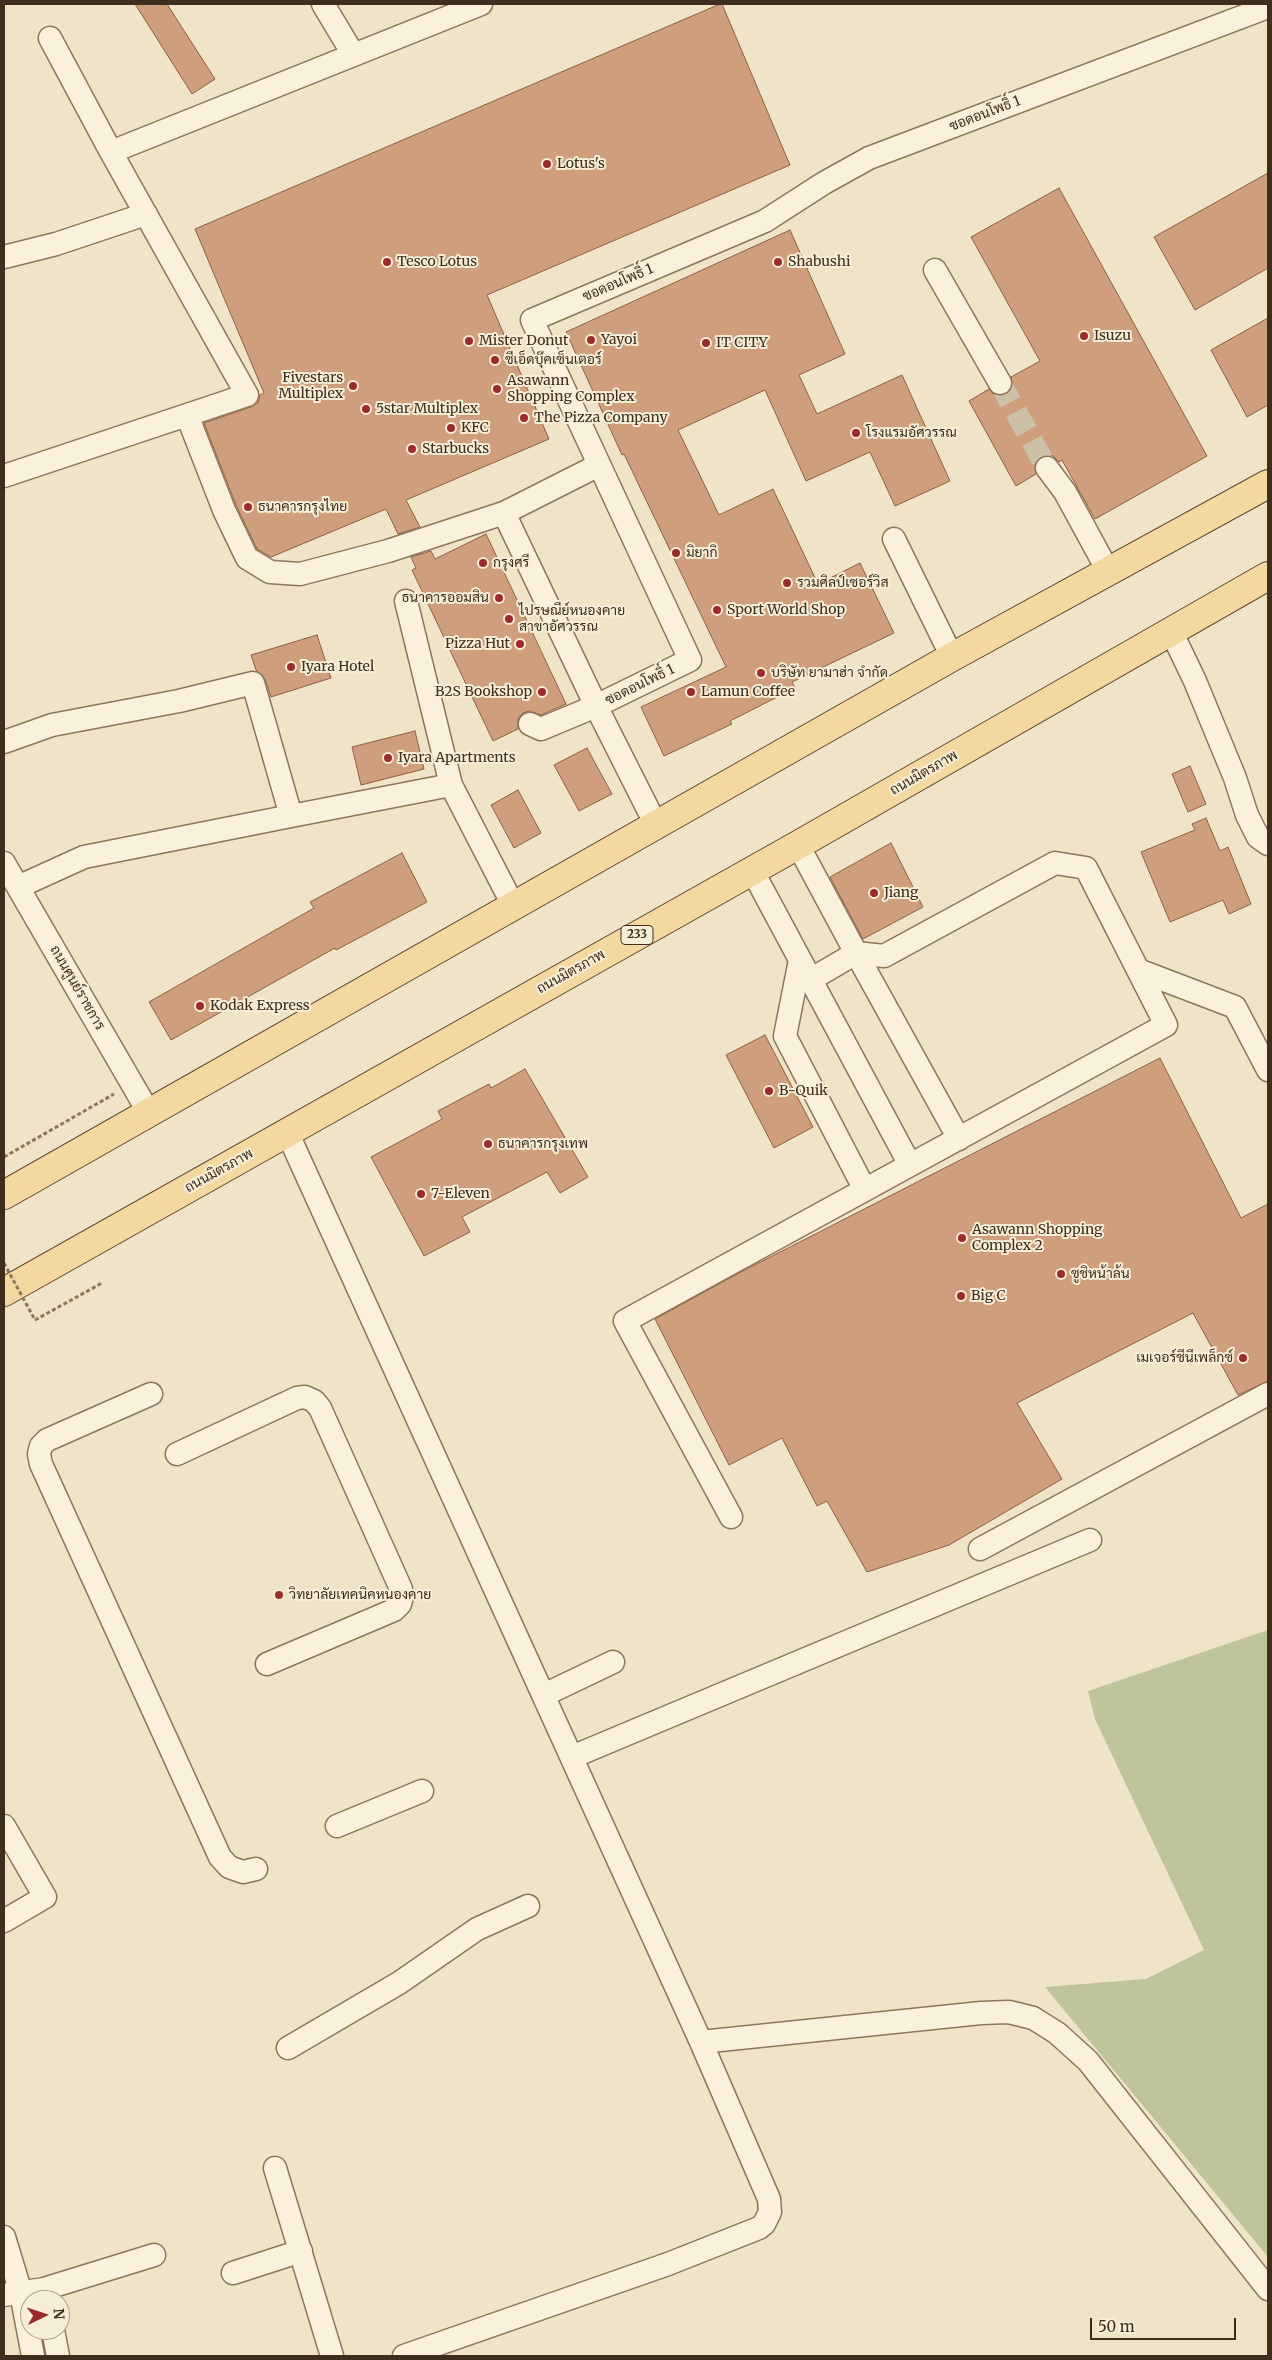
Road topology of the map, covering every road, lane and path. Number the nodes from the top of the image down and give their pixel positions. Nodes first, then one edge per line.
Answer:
1 (323, 4) edge
2 (481, 4) edge
3 (1266, 13) edge
4 (50, 38) dead end
5 (354, 54) junction
6 (111, 152) junction
7 (146, 214) junction
8 (4, 257) edge
9 (936, 270) dead end
10 (1000, 383) tunnel mouth
11 (187, 415) junction
12 (599, 465) junction
13 (1047, 468) tunnel mouth
14 (4, 476) edge
15 (1268, 484) edge
16 (504, 513) junction
17 (894, 539) dead end
18 (1108, 571) junction
19 (1268, 576) edge
20 (406, 601) dead end
21 (1170, 631) junction
22 (952, 657) junction
23 (596, 706) junction
24 (530, 724) dead end
25 (4, 742) edge
26 (451, 785) junction
27 (290, 816) junction
28 (656, 825) junction
29 (1268, 844) edge
30 (798, 845) junction
31 (4, 864) edge
32 (752, 870) junction
33 (18, 887) junction
34 (514, 907) junction
35 (856, 953) junction
36 (805, 970) junction
37 (1138, 970) junction
38 (1268, 1070) edge
39 (132, 1084) junction
40 (149, 1113) junction
41 (287, 1132) junction
42 (959, 1139) junction
43 (4, 1157) edge
44 (910, 1165) junction
45 (866, 1190) junction
46 (4, 1195) edge
47 (4, 1263) edge
48 (102, 1283) dead end
49 (4, 1292) edge
50 (150, 1394) dead end
51 (1268, 1394) edge
52 (177, 1454) dead end
53 (731, 1517) dead end
54 (1090, 1540) dead end
55 (980, 1549) dead end
56 (612, 1662) dead end
57 (267, 1664) dead end
58 (544, 1695) junction
59 (572, 1757) junction
60 (422, 1791) dead end
61 (4, 1826) edge
62 (337, 1826) dead end
63 (256, 1869) dead end
64 (528, 1906) dead end
65 (4, 1921) edge
66 (701, 2042) junction
67 (288, 2048) dead end
68 (275, 2168) dead end
69 (4, 2237) edge
70 (300, 2251) junction
71 (154, 2255) dead end
72 (234, 2273) dead end
73 (1268, 2289) edge
74 (59, 2290) edge
75 (12, 2294) edge
76 (55, 2340) edge
77 (33, 2356) edge
78 (58, 2356) edge
79 (332, 2356) edge
80 (404, 2356) edge

1 - 5 street
2 - 5 street
3 - 12 street, ซอดอนโพธิ์ 1
4 - 6 street
5 - 6 street
6 - 7 street
7 - 8 street
7 - 11 street
9 - 10 street
11 - 14 street
11 - 16 street
12 - 16 street
12 - 23 street, ซอดอนโพธิ์ 1
13 - 18 street
15 - 18 main road
16 - 23 street
17 - 22 street
18 - 22 main road
19 - 21 main road, ถนนมิตรภาพ / 233
20 - 26 street
21 - 29 street
21 - 30 main road, ถนนมิตรภาพ / 233
22 - 28 main road
23 - 24 street
23 - 28 street, ซอดอนโพธิ์ 1
25 - 27 street
26 - 27 street
26 - 34 street
27 - 33 street
28 - 34 main road
30 - 32 main road, ถนนมิตรภาพ / 233
30 - 35 street
31 - 33 street, ถนนศูนย์ราชการ
32 - 36 street
32 - 41 main road, ถนนมิตรภาพ / 233
33 - 39 street, ถนนศูนย์ราชการ
34 - 40 main road
35 - 36 street
35 - 37 street
35 - 42 street
36 - 44 street
36 - 45 street
37 - 38 street
37 - 42 street
39 - 40 street, ถนนศูนย์ราชการ
39 - 43 path
40 - 46 main road
41 - 49 main road, ถนนมิตรภาพ / 233
41 - 58 street
42 - 44 street
44 - 45 street
45 - 53 street
47 - 48 path, bridge
50 - 63 street
51 - 55 street
52 - 57 street
54 - 59 street
56 - 58 street
58 - 59 street
59 - 66 street
60 - 62 street
61 - 65 street
64 - 67 street
66 - 73 street
66 - 80 street
68 - 70 street
69 - 75 street
70 - 72 street
70 - 79 street
71 - 74 street
75 - 77 street
76 - 78 street

